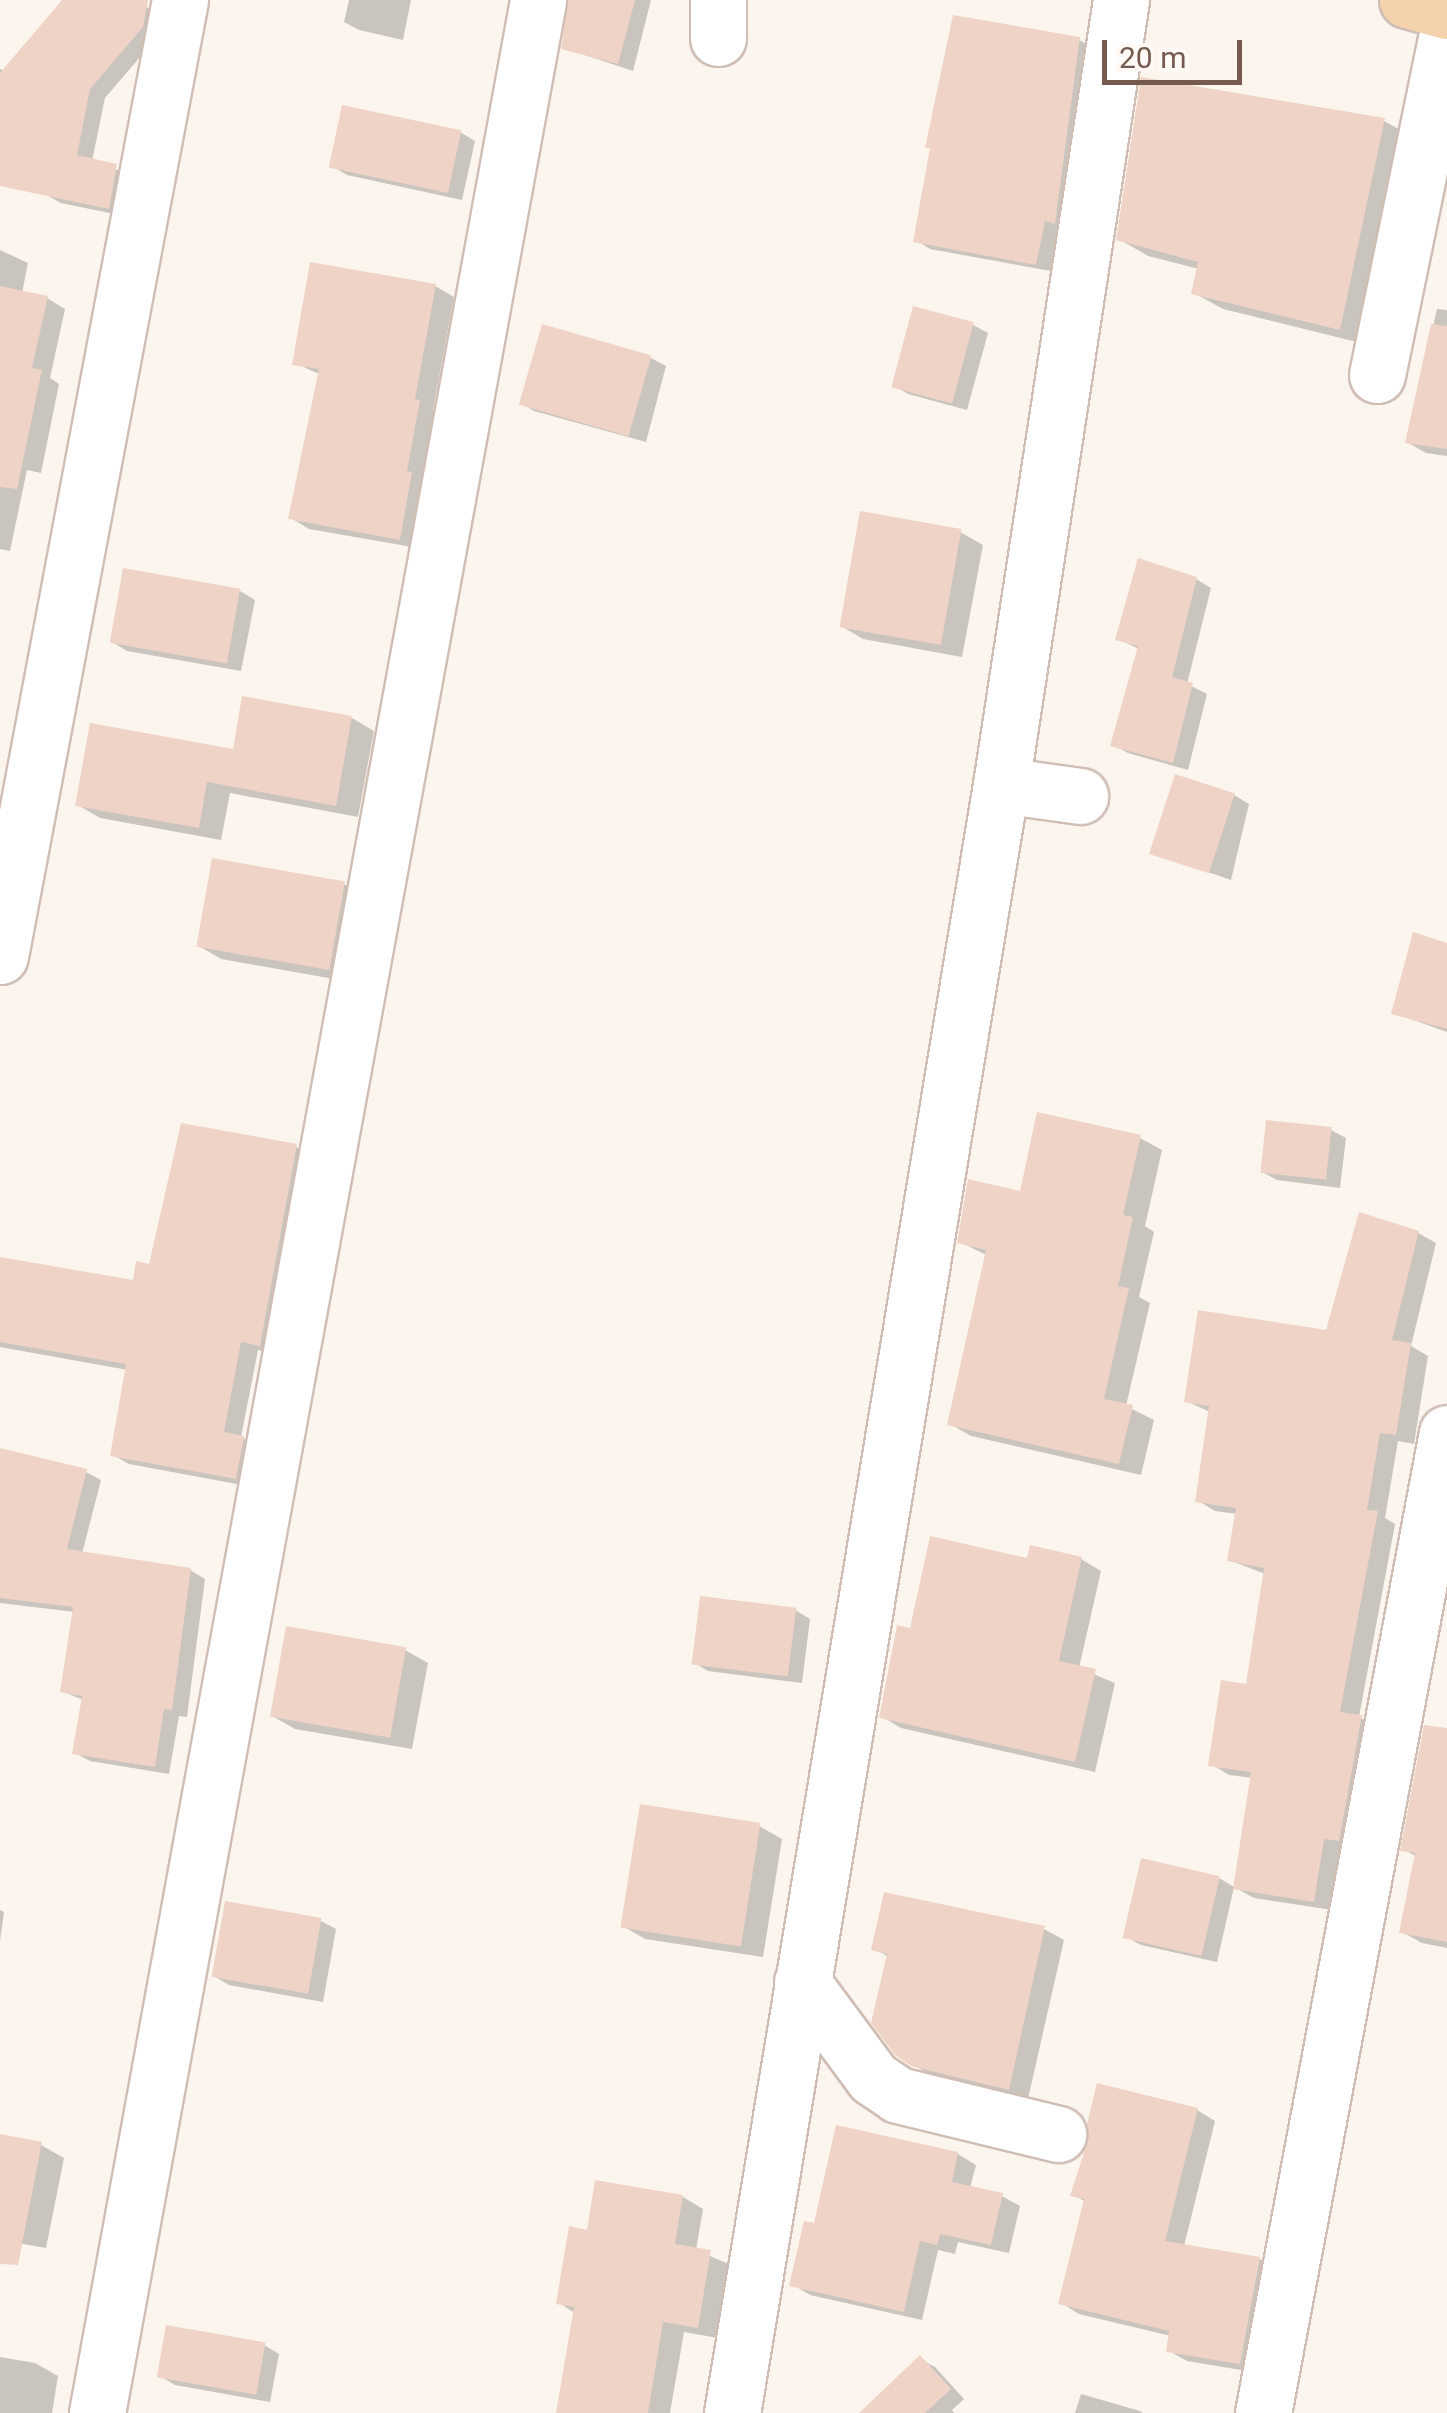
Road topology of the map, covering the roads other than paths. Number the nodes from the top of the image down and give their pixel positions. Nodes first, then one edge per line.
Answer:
1 (180, 0) edge
2 (538, 0) edge
3 (1122, 0) edge
4 (1408, 0) edge
5 (1447, 11) edge
6 (1447, 33) edge
7 (1377, 374) dead end
8 (1001, 784) junction
9 (1080, 796) dead end
10 (0, 956) edge
11 (1447, 1433) edge
12 (802, 1982) junction
13 (1058, 2134) dead end
14 (98, 2413) edge
15 (732, 2413) edge
16 (1263, 2413) edge

1 - 10 street
2 - 14 street
3 - 8 street
4 - 5 main road
6 - 7 street
8 - 9 street
8 - 12 street
11 - 16 street
12 - 13 street
12 - 15 street

